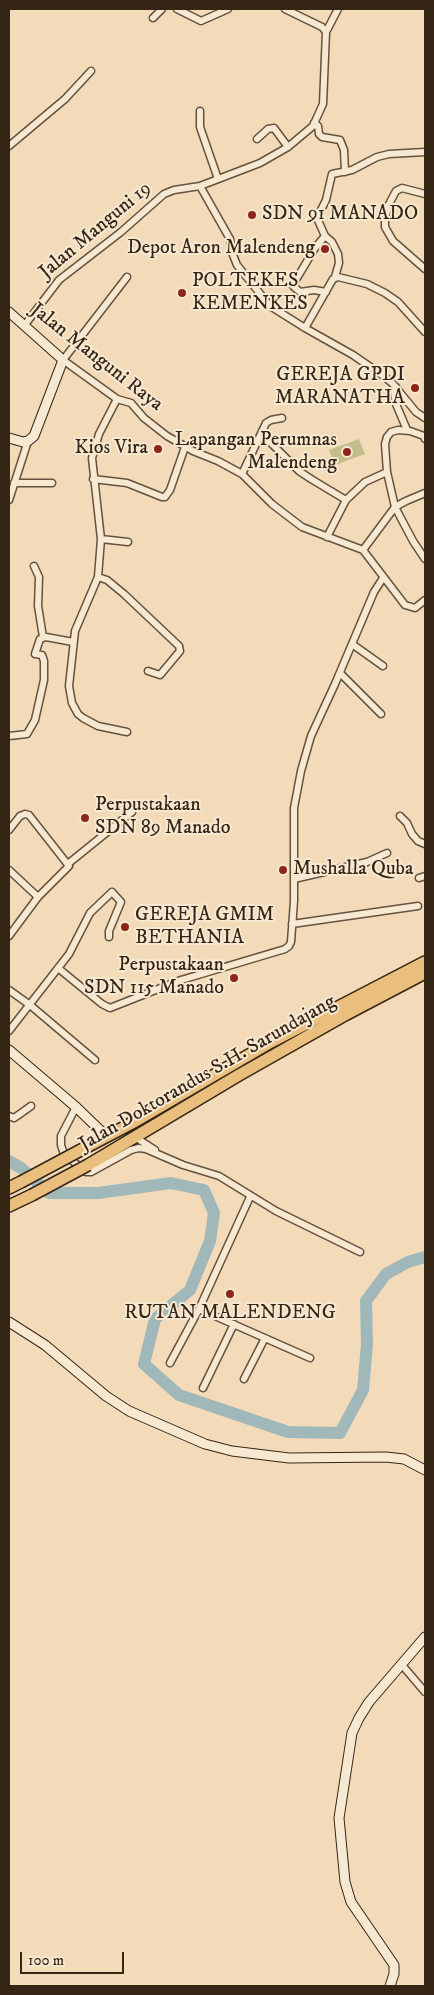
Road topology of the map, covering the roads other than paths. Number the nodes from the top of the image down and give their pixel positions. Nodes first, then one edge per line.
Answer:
1 (162, 9) edge
2 (177, 9) edge
3 (228, 9) edge
4 (284, 9) edge
5 (338, 9) edge
6 (153, 18) dead end
7 (326, 32) junction
8 (91, 71) dead end
9 (200, 111) dead end
10 (314, 123) junction
11 (257, 139) dead end
12 (9, 146) edge
13 (288, 147) junction
14 (425, 152) edge
15 (345, 172) junction
16 (218, 179) junction
17 (200, 186) junction
18 (425, 194) edge
19 (325, 236) junction
20 (425, 269) edge
21 (335, 276) junction
22 (126, 277) dead end
23 (324, 296) junction
24 (9, 312) edge
25 (24, 326) junction
26 (305, 328) junction
27 (425, 332) edge
28 (63, 360) junction
29 (396, 387) junction
30 (117, 399) junction
31 (282, 418) dead end
32 (425, 418) edge
33 (407, 430) junction
34 (260, 436) junction
35 (9, 438) edge
36 (425, 440) edge
37 (28, 441) junction
38 (185, 447) junction
39 (387, 472) junction
40 (242, 474) junction
41 (93, 479) junction
42 (52, 482) dead end
43 (14, 483) junction
44 (425, 493) edge
45 (9, 500) edge
46 (346, 500) junction
47 (395, 507) junction
48 (327, 537) junction
49 (101, 539) junction
50 (128, 542) dead end
51 (363, 550) junction
52 (425, 559) edge
53 (34, 566) dead end
54 (98, 577) junction
55 (383, 578) junction
56 (425, 600) edge
57 (43, 636) junction
58 (73, 642) junction
59 (352, 644) junction
60 (383, 666) dead end
61 (148, 671) dead end
62 (340, 673) junction
63 (381, 714) dead end
64 (127, 732) dead end
65 (9, 736) edge
66 (132, 812) dead end
67 (400, 816) dead end
68 (9, 830) edge
69 (425, 844) edge
70 (387, 853) dead end
71 (69, 863) junction
72 (9, 870) edge
73 (294, 879) junction
74 (38, 897) junction
75 (418, 906) dead end
76 (292, 924) junction
77 (9, 935) edge
78 (109, 938) dead end
79 (425, 962) edge
80 (58, 968) junction
81 (418, 974) edge
82 (9, 990) edge
83 (30, 1005) junction
84 (9, 1031) edge
85 (10, 1053) edge
86 (95, 1060) dead end
87 (31, 1106) dead end
88 (76, 1107) junction
89 (9, 1116) edge
90 (106, 1136) junction
91 (135, 1137) junction
92 (169, 1159) junction
93 (9, 1188) edge
94 (250, 1197) junction
95 (9, 1206) edge
96 (360, 1252) dead end
97 (199, 1309) junction
98 (9, 1322) edge
99 (234, 1324) junction
100 (265, 1338) junction
101 (310, 1358) dead end
102 (170, 1363) dead end
103 (244, 1379) dead end
104 (203, 1388) dead end
105 (425, 1470) edge
106 (425, 1637) edge
107 (402, 1665) junction
108 (425, 1692) edge
109 (390, 1986) edge

1 - 6 street
2 - 3 street
4 - 7 street
5 - 7 street
7 - 10 street, Jalan Manguni 19
8 - 12 street
9 - 16 street
10 - 13 street, Jalan Manguni 19
10 - 15 street
11 - 13 street
13 - 16 street, Jalan Manguni 19
14 - 15 street
15 - 19 street
16 - 17 street, Jalan Manguni 19
17 - 25 street, Jalan Manguni 19
17 - 26 street
18 - 20 street
19 - 21 street
19 - 23 street
21 - 23 street
21 - 27 street
22 - 28 street
23 - 26 street
24 - 25 main road, Jalan Manguni Raya
25 - 28 main road, Jalan Manguni Raya
26 - 29 street
28 - 30 street, Jalan Manguni Raya
28 - 37 main road
29 - 32 street
29 - 33 street
30 - 38 street, Jalan Manguni Raya
30 - 41 street
31 - 34 street
33 - 36 street
33 - 39 street
34 - 40 street
34 - 46 street
35 - 37 main road
37 - 43 street
38 - 40 street, Jalan Manguni Raya
38 - 41 street
39 - 46 street
39 - 47 street
40 - 48 street, Jalan Manguni Raya
41 - 49 street
42 - 43 street
43 - 45 street
44 - 47 street
46 - 48 street
47 - 51 street
47 - 52 street
48 - 51 street, Jalan Manguni Raya
49 - 50 street
49 - 54 street
51 - 55 street
53 - 57 street
54 - 58 street
54 - 61 street
55 - 56 street
55 - 59 street
57 - 58 street
57 - 65 street
58 - 64 street
59 - 60 street
59 - 62 street
62 - 63 street
62 - 73 street
66 - 71 street
67 - 69 street
68 - 71 street
70 - 73 street
71 - 74 street
72 - 74 street
73 - 76 street
74 - 77 street
75 - 76 street
76 - 80 street
78 - 80 street
79 - 81 highway, Jalan Doktorandus S.H. Sarundajang
80 - 83 street
81 - 90 highway, Jalan Doktorandus S.H. Sarundajang
81 - 91 highway, Jalan Doktorandus S.H. Sarundajang
82 - 83 street
83 - 84 street
83 - 86 street
85 - 88 main road
87 - 89 street
88 - 90 main road
88 - 92 street
90 - 93 highway, Jalan Doktorandus S.H. Sarundajang, bridge
91 - 92 street
91 - 95 highway, Jalan Doktorandus S.H. Sarundajang, bridge
92 - 94 street
94 - 96 street
94 - 97 street
97 - 99 street
97 - 102 street
98 - 105 main road
99 - 100 street
99 - 104 street
100 - 101 street
100 - 103 street
106 - 107 main road
107 - 108 street
107 - 109 main road

